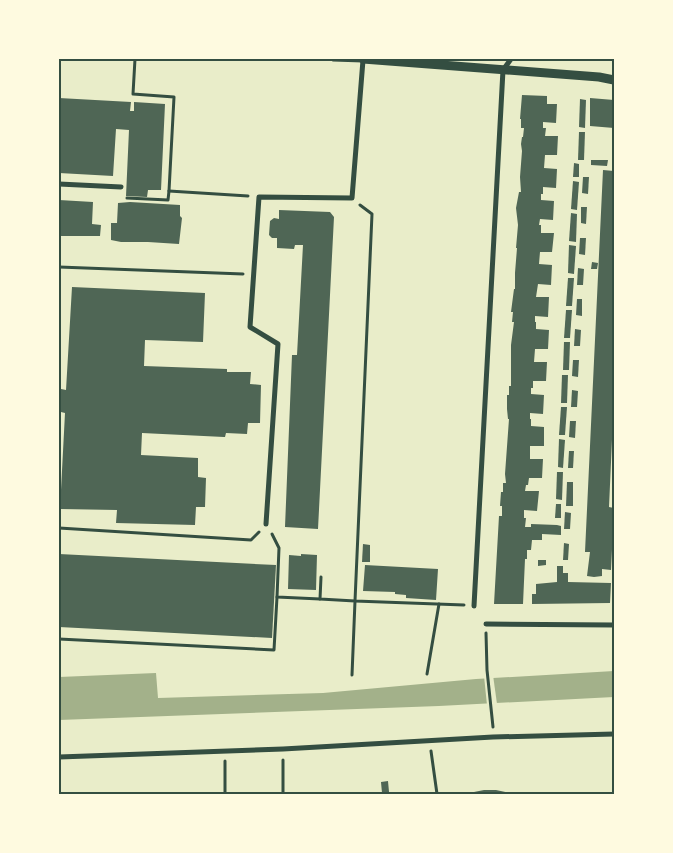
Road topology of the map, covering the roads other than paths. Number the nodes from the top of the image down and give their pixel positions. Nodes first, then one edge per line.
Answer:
1 (333, 59) edge
2 (363, 59) edge
3 (512, 59) edge
4 (503, 70) junction
5 (614, 80) edge
6 (59, 184) edge
7 (121, 187) road end
8 (266, 524) road end
9 (474, 606) road end
10 (486, 624) road end
11 (614, 625) edge
12 (614, 734) edge
13 (59, 757) edge

1 - 2 street
2 - 4 street
2 - 8 street
3 - 4 street
4 - 5 street
4 - 9 street
6 - 7 street
10 - 11 street
12 - 13 street

